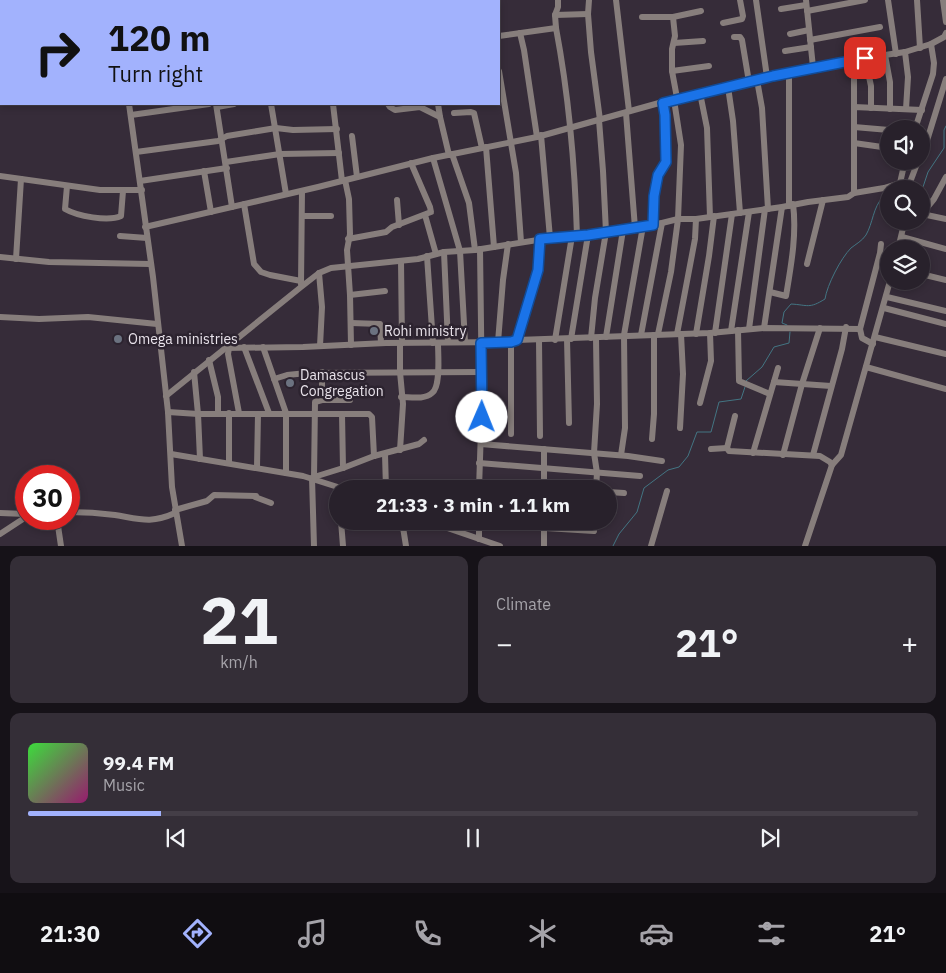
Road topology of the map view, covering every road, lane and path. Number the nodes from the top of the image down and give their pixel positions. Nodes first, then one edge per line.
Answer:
1 (55, 0) edge
2 (65, 0) edge
3 (558, 0) edge
4 (588, 0) edge
5 (616, 0) edge
6 (740, 0) edge
7 (756, 0) edge
8 (865, 0) edge
9 (888, 0) edge
10 (917, 0) edge
11 (943, 0) edge
12 (806, 5) edge
13 (781, 8) dead end
14 (701, 11) dead end
15 (588, 14) junction
16 (555, 15) junction
17 (642, 17) dead end
18 (673, 17) junction
19 (946, 22) edge
20 (722, 23) dead end
21 (880, 27) dead end
22 (556, 28) junction
23 (809, 30) junction
24 (520, 33) junction
25 (946, 33) edge
26 (790, 34) dead end
27 (500, 36) edge
28 (734, 37) dead end
29 (703, 41) dead end
30 (674, 43) junction
31 (811, 44) junction
32 (930, 44) junction
33 (920, 48) junction
34 (785, 51) dead end
35 (905, 52) junction
36 (896, 54) junction
37 (885, 55) junction
38 (865, 58) junction
39 (709, 66) dead end
40 (813, 67) junction
41 (672, 71) junction
42 (789, 73) junction
43 (854, 76) dead end
44 (500, 77) edge
45 (767, 77) junction
46 (757, 80) junction
47 (749, 82) junction
48 (931, 82) junction
49 (945, 82) edge
50 (728, 87) junction
51 (700, 93) junction
52 (675, 99) junction
53 (663, 103) junction
54 (130, 105) edge
55 (202, 105) edge
56 (216, 105) edge
57 (271, 105) edge
58 (333, 105) edge
59 (389, 105) edge
60 (438, 105) edge
61 (854, 107) junction
62 (871, 108) junction
63 (890, 109) junction
64 (906, 109) junction
65 (922, 110) junction
66 (628, 112) junction
67 (454, 113) dead end
68 (131, 115) junction
69 (440, 117) junction
70 (599, 120) junction
71 (918, 120) edge
72 (854, 127) junction
73 (276, 128) junction
74 (569, 128) junction
75 (337, 129) junction
76 (880, 129) edge
77 (930, 131) edge
78 (352, 136) dead end
79 (539, 136) junction
80 (222, 138) junction
81 (510, 142) junction
82 (854, 143) junction
83 (880, 146) edge
84 (484, 147) junction
85 (136, 152) junction
86 (339, 153) junction
87 (280, 154) junction
88 (451, 154) junction
89 (433, 158) junction
90 (411, 163) junction
91 (227, 165) junction
92 (204, 172) junction
93 (0, 176) edge
94 (357, 177) junction
95 (946, 177) edge
96 (21, 179) junction
97 (140, 181) junction
98 (343, 181) junction
99 (67, 186) junction
100 (944, 186) edge
101 (880, 189) edge
102 (142, 190) junction
103 (123, 191) junction
104 (302, 191) junction
105 (854, 193) junction
106 (286, 194) junction
107 (397, 200) dead end
108 (823, 200) junction
109 (244, 204) junction
110 (930, 204) edge
111 (788, 206) junction
112 (232, 207) junction
113 (766, 209) junction
114 (211, 212) junction
115 (749, 212) junction
116 (740, 213) junction
117 (732, 214) junction
118 (425, 215) junction
119 (302, 216) junction
120 (331, 216) dead end
121 (930, 216) edge
122 (712, 217) junction
123 (678, 219) junction
124 (696, 219) junction
125 (946, 219) edge
126 (662, 223) junction
127 (399, 225) junction
128 (653, 225) junction
129 (643, 226) junction
130 (145, 227) junction
131 (635, 228) junction
132 (622, 230) junction
133 (903, 230) edge
134 (606, 232) junction
135 (588, 235) junction
136 (120, 236) dead end
137 (575, 236) junction
138 (902, 237) junction
139 (147, 238) junction
140 (550, 238) junction
141 (348, 239) junction
142 (540, 239) junction
143 (901, 240) edge
144 (521, 242) junction
145 (508, 244) junction
146 (494, 247) junction
147 (478, 249) junction
148 (946, 249) edge
149 (460, 251) junction
150 (444, 252) junction
151 (880, 253) edge
152 (436, 254) junction
153 (427, 256) junction
154 (0, 257) edge
155 (16, 259) junction
156 (401, 261) junction
157 (150, 264) junction
158 (807, 264) dead end
159 (348, 266) junction
160 (319, 273) junction
161 (930, 276) edge
162 (946, 280) edge
163 (301, 284) junction
164 (888, 290) edge
165 (385, 291) dead end
166 (770, 292) junction
167 (350, 295) junction
168 (886, 297) junction
169 (884, 308) junction
170 (946, 311) edge
171 (0, 317) edge
172 (157, 324) junction
173 (350, 324) junction
174 (946, 324) edge
175 (764, 328) junction
176 (820, 328) junction
177 (846, 328) junction
178 (860, 329) junction
179 (735, 330) junction
180 (749, 330) junction
181 (713, 333) junction
182 (679, 334) junction
183 (696, 334) junction
184 (624, 335) junction
185 (641, 335) junction
186 (656, 335) junction
187 (606, 337) junction
188 (594, 338) junction
189 (569, 339) junction
190 (539, 340) junction
191 (555, 340) junction
192 (874, 340) junction
193 (514, 341) junction
194 (448, 342) junction
195 (465, 342) junction
196 (498, 342) junction
197 (382, 343) junction
198 (401, 343) junction
199 (436, 343) junction
200 (481, 343) junction
201 (351, 345) junction
202 (320, 346) junction
203 (244, 347) junction
204 (263, 347) junction
205 (227, 348) junction
206 (946, 354) edge
207 (210, 360) junction
208 (866, 367) junction
209 (778, 368) dead end
210 (194, 372) junction
211 (322, 372) junction
212 (400, 372) junction
213 (437, 372) junction
214 (482, 372) junction
215 (274, 379) junction
216 (774, 382) junction
217 (802, 384) junction
218 (831, 386) junction
219 (946, 389) edge
220 (770, 394) junction
221 (166, 396) junction
222 (401, 397) junction
223 (322, 400) junction
224 (350, 400) dead end
225 (700, 403) dead end
226 (168, 412) junction
227 (230, 413) junction
228 (239, 413) junction
229 (269, 413) junction
230 (286, 413) junction
231 (198, 414) junction
232 (218, 414) junction
233 (258, 414) junction
234 (314, 414) junction
235 (342, 414) junction
236 (735, 416) dead end
237 (569, 423) dead end
238 (680, 428) dead end
239 (511, 434) dead end
240 (540, 436) dead end
241 (652, 439) dead end
242 (424, 440) dead end
243 (481, 444) junction
244 (727, 448) junction
245 (544, 449) junction
246 (711, 449) dead end
247 (400, 450) junction
248 (594, 453) junction
249 (171, 454) junction
250 (385, 454) junction
251 (754, 454) junction
252 (621, 455) junction
253 (783, 455) junction
254 (813, 455) junction
255 (374, 456) junction
256 (200, 459) junction
257 (662, 461) dead end
258 (229, 463) junction
259 (479, 463) junction
260 (832, 466) junction
261 (257, 467) junction
262 (343, 468) junction
263 (544, 468) junction
264 (286, 472) junction
265 (597, 473) junction
266 (640, 476) dead end
267 (314, 478) junction
268 (386, 480) edge
269 (479, 480) edge
270 (544, 480) edge
271 (597, 480) edge
272 (329, 485) edge
273 (667, 491) dead end
274 (617, 493) edge
275 (624, 493) dead end
276 (271, 503) dead end
277 (80, 512) edge
278 (175, 512) junction
279 (0, 513) edge
280 (15, 515) edge
281 (15, 524) edge
282 (59, 530) edge
283 (342, 530) edge
284 (403, 530) edge
285 (453, 530) edge
286 (479, 530) edge
287 (544, 530) edge
288 (587, 530) edge
289 (594, 531) dead end
290 (0, 534) edge
291 (479, 539) junction
292 (61, 546) edge
293 (182, 546) edge
294 (314, 546) edge
295 (343, 546) edge
296 (406, 546) edge
297 (500, 546) edge
298 (544, 546) edge
299 (651, 546) edge
300 (805, 546) edge

1 - 2 street
3 - 16 street
4 - 15 street
5 - 66 street
6 - 20 street
7 - 45 street
8 - 12 street
9 - 36 street
10 - 33 street
11 - 19 street
12 - 13 street
12 - 23 street
14 - 18 street
15 - 16 street
15 - 70 street
16 - 22 street
17 - 18 street
18 - 30 street
21 - 31 street
22 - 24 street
22 - 74 street
23 - 26 street
23 - 31 street
24 - 27 street
24 - 79 street
25 - 32 street
28 - 47 street
29 - 30 street
30 - 41 street
31 - 34 street
31 - 40 street
32 - 33 street
32 - 48 street
33 - 35 street
35 - 36 street
35 - 64 street
36 - 37 street
37 - 38 street
37 - 63 street
38 - 40 street
38 - 62 street
39 - 41 street
40 - 42 street
41 - 52 street
42 - 45 street
42 - 111 street
43 - 61 street
44 - 81 street
45 - 46 street
46 - 47 street
46 - 113 street
47 - 50 street
48 - 49 street
48 - 65 street
49 - 77 street
50 - 51 street
50 - 116 street
51 - 52 street
51 - 122 street
52 - 53 street
52 - 123 street
53 - 66 street
53 - 128 street
54 - 68 street
55 - 68 street
56 - 80 street
57 - 73 street
58 - 75 street
59 - 69 street
60 - 69 street
61 - 62 street
61 - 72 street
62 - 63 street
63 - 64 street
64 - 65 street
65 - 71 street
66 - 70 street
66 - 131 street
67 - 84 street
68 - 85 street
69 - 88 street
70 - 74 street
70 - 134 street
72 - 76 street
72 - 82 street
73 - 75 street
73 - 80 street
73 - 87 street
74 - 79 street
74 - 137 street
75 - 86 street
78 - 94 street
79 - 81 street
79 - 140 street
80 - 85 street
80 - 91 street
81 - 84 street
81 - 144 street
82 - 83 street
82 - 105 street
84 - 88 street
84 - 146 street
85 - 97 street
86 - 87 street
86 - 98 street
87 - 91 street
87 - 106 street
88 - 89 street
88 - 147 street
89 - 90 street
89 - 149 street
90 - 94 street
90 - 118 street
91 - 92 street
91 - 112 street
92 - 97 street
92 - 114 street
93 - 96 street
94 - 98 street
95 - 100 street
96 - 99 street
96 - 155 street
97 - 102 street
98 - 104 street
98 - 141 street
99 - 103 street
99 - 103 street
100 - 110 street
101 - 105 street
102 - 103 street
102 - 130 street
104 - 106 street
104 - 119 street
105 - 108 street
106 - 109 street
107 - 127 street
108 - 111 street
108 - 158 street
109 - 112 street
109 - 163 street
111 - 113 street
111 - 166 street
111 - 166 street
112 - 114 street
113 - 115 street
113 - 180 street
114 - 130 street
115 - 116 street
115 - 179 street
116 - 117 street
117 - 122 street
117 - 181 street
118 - 127 street
118 - 152 street
119 - 120 street
119 - 163 street
121 - 125 street
122 - 124 street
122 - 183 street
123 - 124 street
123 - 126 street
123 - 186 street
124 - 182 street
126 - 128 street
126 - 185 street
127 - 141 street
128 - 129 street
129 - 131 street
129 - 184 street
130 - 139 street
131 - 132 street
132 - 134 street
132 - 187 street
133 - 138 street
134 - 135 street
134 - 188 street
135 - 137 street
135 - 189 street
136 - 139 street
137 - 140 street
137 - 191 street
138 - 143 street
138 - 148 street
139 - 157 street
140 - 142 street
141 - 159 street
142 - 144 street
142 - 193 street
144 - 145 street
145 - 146 street
145 - 196 street
146 - 147 street
147 - 149 street
147 - 200 street
149 - 150 street
149 - 195 street
150 - 152 street
150 - 194 street
151 - 178 street
152 - 153 street
153 - 156 street
153 - 199 street
154 - 155 street
155 - 157 street
156 - 159 street
156 - 198 street
157 - 172 street
159 - 160 street
159 - 167 street
160 - 163 street
160 - 202 street
161 - 162 street
163 - 205 street
164 - 168 street
165 - 167 street
166 - 175 street
167 - 173 street
168 - 169 street
168 - 170 street
169 - 174 street
169 - 192 street
171 - 172 street
172 - 221 street
173 - 197 street
173 - 201 street
175 - 176 street
175 - 180 street
176 - 177 street
176 - 217 street
177 - 178 street
177 - 218 street
178 - 192 street
179 - 180 street
179 - 181 street
179 - 220 street
181 - 183 street
181 - 225 street
182 - 183 street
182 - 186 street
182 - 238 street
184 - 185 street
184 - 187 street
184 - 252 street
185 - 186 street
186 - 241 street
187 - 188 street
188 - 189 street
188 - 248 street
189 - 191 street
189 - 237 street
190 - 191 street
190 - 193 street
190 - 240 street
192 - 206 street
192 - 208 street
193 - 196 street
193 - 239 street
194 - 195 street
194 - 199 street
195 - 200 street
196 - 200 street
197 - 198 street
197 - 201 street
198 - 199 street
198 - 212 street
199 - 213 street
200 - 214 street
201 - 202 street
202 - 204 street
203 - 204 street
203 - 205 street
203 - 229 street
204 - 215 street
205 - 207 street
205 - 228 street
207 - 210 street
207 - 232 street
208 - 219 street
208 - 260 street
209 - 216 street
210 - 221 street
210 - 231 street
211 - 212 street
211 - 215 street
211 - 223 street
212 - 213 street
212 - 222 street
213 - 214 street
213 - 222 street
214 - 243 street
215 - 230 street
216 - 217 street
216 - 220 street
217 - 218 street
217 - 253 street
218 - 254 street
220 - 251 street
221 - 226 street
222 - 247 street
223 - 224 street
223 - 234 street
226 - 231 street
226 - 249 street
227 - 228 street
227 - 232 street
227 - 258 street
228 - 233 street
229 - 230 street
229 - 233 street
230 - 234 street
230 - 264 street
231 - 232 street
231 - 256 street
233 - 261 street
234 - 235 street
234 - 267 street
235 - 255 street
235 - 262 street
236 - 244 street
242 - 247 street
243 - 245 street
243 - 259 street
244 - 246 street
244 - 251 street
245 - 248 street
245 - 263 street
247 - 250 street
248 - 252 street
248 - 265 street
249 - 256 street
249 - 278 street
250 - 255 street
250 - 268 street
251 - 253 street
252 - 257 street
253 - 254 street
254 - 260 street
255 - 262 street
256 - 258 street
258 - 261 street
259 - 263 street
259 - 269 street
260 - 300 street
261 - 264 street
262 - 267 street
263 - 265 street
263 - 270 street
264 - 267 street
265 - 266 street
265 - 271 street
267 - 272 street
267 - 294 street
273 - 299 street
274 - 275 street
276 - 278 street
277 - 278 street
278 - 293 street
279 - 280 street
281 - 290 street
282 - 292 street
283 - 295 street
284 - 296 street
285 - 291 street
286 - 291 street
287 - 298 street
288 - 289 street
291 - 297 street

